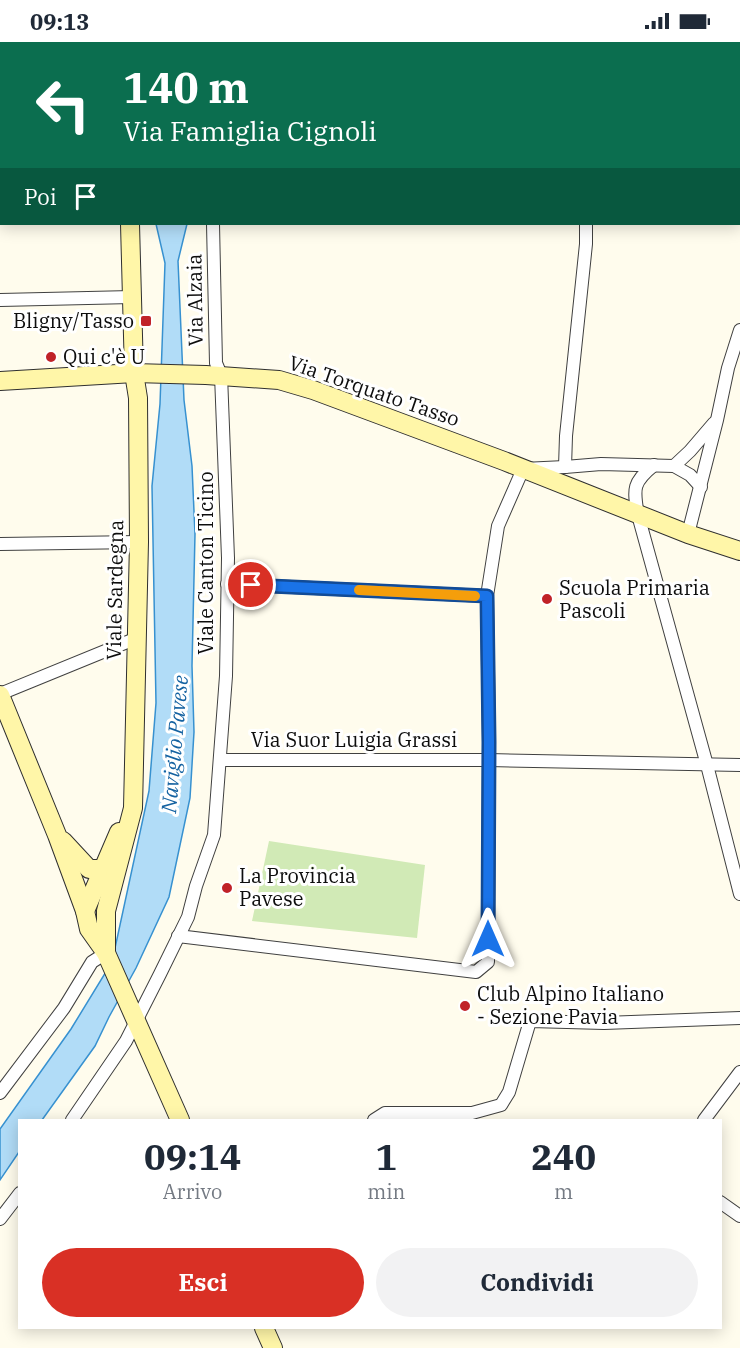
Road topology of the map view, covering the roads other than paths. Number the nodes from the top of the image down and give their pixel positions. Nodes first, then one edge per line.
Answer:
1 (130, 225) edge
2 (213, 225) edge
3 (586, 225) edge
4 (132, 297) junction
5 (0, 300) edge
6 (740, 330) edge
7 (134, 373) junction
8 (221, 375) junction
9 (0, 381) edge
10 (717, 420) junction
11 (654, 465) junction
12 (674, 466) junction
13 (565, 467) junction
14 (522, 469) junction
15 (701, 487) junction
16 (638, 514) junction
17 (688, 534) junction
18 (139, 542) junction
19 (0, 544) edge
20 (740, 551) edge
21 (227, 584) junction
22 (487, 596) junction
23 (137, 638) junction
24 (0, 694) edge
25 (220, 759) junction
26 (489, 760) junction
27 (707, 765) junction
28 (740, 765) edge
29 (134, 807) junction
30 (57, 835) junction
31 (103, 869) junction
32 (740, 894) edge
33 (85, 911) junction
34 (178, 936) junction
35 (106, 953) junction
36 (740, 1018) edge
37 (136, 1021) junction
38 (740, 1072) edge
39 (0, 1093) edge
40 (73, 1119) edge
41 (180, 1119) edge
42 (376, 1119) edge
43 (705, 1119) edge
44 (18, 1196) edge
45 (722, 1203) edge
46 (740, 1216) edge
47 (0, 1219) edge
48 (264, 1329) edge
49 (273, 1348) edge

1 - 4 street, Viale Sardegna
2 - 8 street, Via Alzaia
3 - 13 street
4 - 5 street
4 - 7 street, Viale Sardegna
6 - 10 street
7 - 8 street, Via Torquato Tasso
7 - 9 street, Via Torquato Tasso
7 - 18 street, Viale Sardegna
8 - 14 street, Via Torquato Tasso
8 - 21 street, Viale Canton Ticino
10 - 12 street
10 - 15 street
11 - 12 street, Via Torquato Tasso
11 - 13 street, Via Torquato Tasso
11 - 16 street
12 - 15 street
13 - 14 street, Via Torquato Tasso
14 - 16 street, Via Torquato Tasso
14 - 22 street
15 - 17 street
16 - 17 street, Via Torquato Tasso
16 - 27 street
17 - 20 street, Via Torquato Tasso
18 - 19 street
18 - 23 street, Viale Sardegna
21 - 22 street
21 - 25 street, Viale Canton Ticino
22 - 26 street
23 - 24 street
23 - 29 street, Viale Sardegna
24 - 30 street
25 - 26 street, Via Suor Luigia Grassi
25 - 34 street, Viale Canton Ticino
26 - 27 street, Via Suor Luigia Grassi
26 - 34 street
27 - 28 street, Via Suor Luigia Grassi
27 - 32 street
29 - 31 street, Viale Sardegna
29 - 35 street, Viale Sardegna
30 - 31 street
30 - 33 street
31 - 33 street, Viale Sardegna
33 - 35 street
34 - 37 street, Viale Canton Ticino
35 - 37 street
35 - 39 street
36 - 42 street
37 - 40 street, Viale Canton Ticino
37 - 41 street
38 - 43 street
44 - 47 street
45 - 46 street
48 - 49 street

